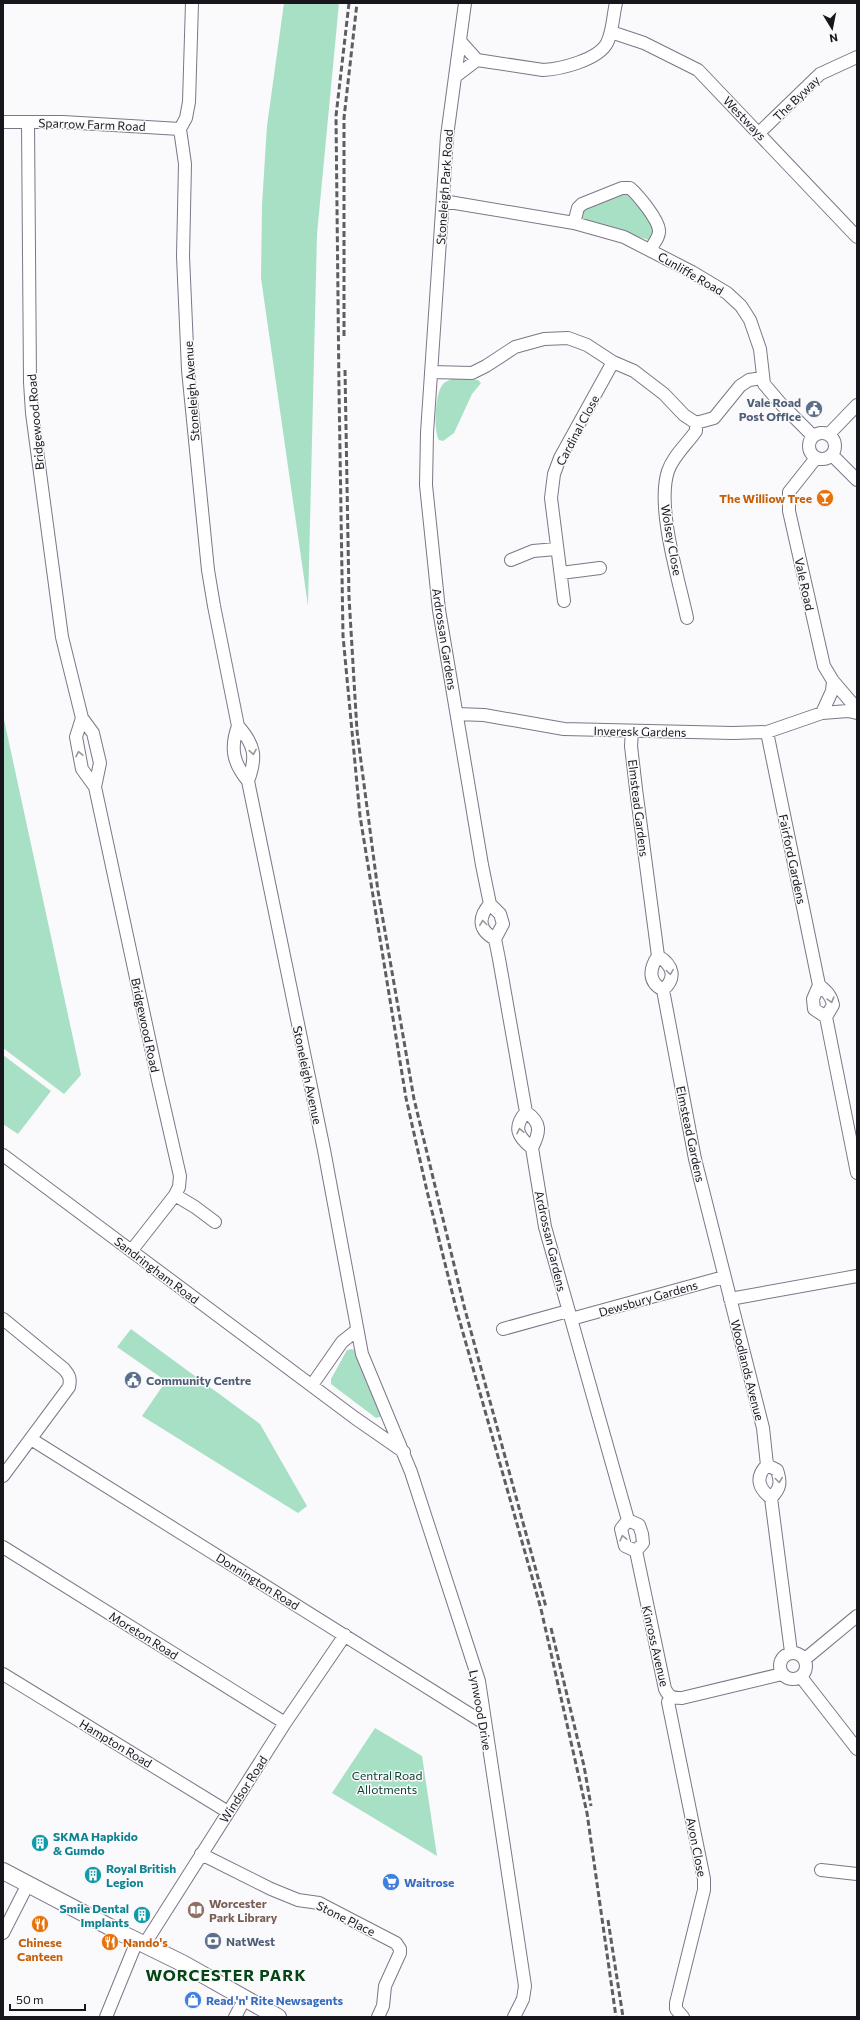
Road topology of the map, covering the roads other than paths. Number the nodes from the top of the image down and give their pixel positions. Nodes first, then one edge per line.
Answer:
1 (192, 3) edge
2 (465, 3) edge
3 (616, 3) edge
4 (610, 32) junction
5 (460, 41) junction
6 (857, 57) edge
7 (476, 60) junction
8 (456, 76) junction
9 (3, 122) edge
10 (28, 122) junction
11 (180, 129) junction
12 (759, 132) junction
13 (443, 201) junction
14 (574, 223) junction
15 (857, 237) edge
16 (650, 250) junction
17 (613, 362) junction
18 (431, 372) junction
19 (762, 378) junction
20 (857, 405) edge
21 (696, 423) junction
22 (829, 434) junction
23 (813, 436) junction
24 (832, 456) junction
25 (816, 458) junction
26 (857, 480) edge
27 (556, 548) junction
28 (511, 560) dead end
29 (600, 568) dead end
30 (560, 573) junction
31 (564, 601) dead end
32 (687, 618) dead end
33 (833, 681) junction
34 (857, 709) edge
35 (822, 713) junction
36 (857, 713) edge
37 (457, 714) junction
38 (82, 718) junction
39 (238, 726) junction
40 (632, 731) junction
41 (768, 732) junction
42 (248, 781) junction
43 (95, 786) junction
44 (490, 904) junction
45 (495, 939) junction
46 (658, 956) junction
47 (819, 985) junction
48 (663, 990) junction
49 (826, 1017) junction
50 (526, 1112) junction
51 (532, 1148) junction
52 (3, 1155) edge
53 (857, 1173) edge
54 (175, 1195) junction
55 (216, 1222) dead end
56 (132, 1250) junction
57 (857, 1276) edge
58 (724, 1277) junction
59 (730, 1300) junction
60 (570, 1315) junction
61 (3, 1319) edge
62 (503, 1329) dead end
63 (357, 1330) junction
64 (367, 1368) joint
65 (312, 1385) junction
66 (30, 1439) junction
67 (404, 1452) junction
68 (767, 1465) junction
69 (3, 1476) edge
70 (771, 1498) junction
71 (628, 1520) junction
72 (3, 1547) edge
73 (636, 1551) junction
74 (857, 1616) edge
75 (345, 1635) junction
76 (791, 1652) junction
77 (805, 1658) junction
78 (3, 1674) edge
79 (782, 1674) junction
80 (801, 1677) junction
81 (672, 1698) junction
82 (285, 1723) junction
83 (484, 1723) junction
84 (857, 1749) edge
85 (228, 1812) junction
86 (201, 1854) junction
87 (821, 1870) dead end
88 (3, 1871) edge
89 (857, 1874) edge
90 (28, 1884) junction
91 (3, 1934) edge
92 (141, 1943) junction
93 (245, 1998) junction
94 (380, 2012) edge
95 (106, 2017) edge
96 (235, 2017) edge
97 (278, 2017) edge
98 (514, 2017) edge
99 (683, 2017) edge

1 - 11 street
2 - 5 street, Stoneleigh Park Road
3 - 4 street
4 - 7 street
4 - 12 street, Westways
5 - 7 street
5 - 8 street, Stoneleigh Park Road
6 - 12 street, The Byway
7 - 8 street
8 - 13 street, Stoneleigh Park Road
9 - 10 street, Sparrow Farm Road
10 - 11 street, Sparrow Farm Road
10 - 38 street, Bridgewood Road
11 - 39 street, Stoneleigh Avenue
12 - 15 street, Westways
13 - 14 street, Cunliffe Road
13 - 18 street, Stoneleigh Park Road
14 - 16 street, Cunliffe Road
14 - 16 street, Cunliffe Road
16 - 19 street, Cunliffe Road
17 - 18 street
17 - 21 street
17 - 27 street, Cardinal Close
18 - 37 street, Ardrossan Gardens
19 - 21 street
19 - 23 street, Cunliffe Road
20 - 22 street
21 - 32 street, Wolsey Close
22 - 23 street
22 - 24 street
23 - 25 street
24 - 25 street
24 - 26 street
25 - 33 street, Vale Road
27 - 28 street
27 - 30 street, Cardinal Close
29 - 30 street
30 - 31 street, Cardinal Close
33 - 34 street, Vale Road
33 - 35 street
35 - 36 street, Inveresk Gardens
35 - 41 street, Inveresk Gardens
37 - 40 street, Inveresk Gardens
37 - 44 street, Ardrossan Gardens
38 - 43 street, Bridgewood Road
43 -> 38 street, Bridgewood Road
39 - 42 street, Stoneleigh Avenue
39 -> 42 street, Stoneleigh Avenue
40 - 41 street, Inveresk Gardens
40 - 46 street, Elmstead Gardens
41 - 47 street, Fairford Gardens
42 - 63 street, Stoneleigh Avenue
43 - 54 street, Bridgewood Road
44 - 45 street, Ardrossan Gardens
45 -> 44 street
45 - 50 street, Ardrossan Gardens
46 - 48 street, Elmstead Gardens
46 -> 48 street
47 -> 49 street
47 - 49 street
48 - 58 street, Elmstead Gardens
49 - 53 street
50 - 51 street, Ardrossan Gardens
51 -> 50 street
51 - 60 street, Ardrossan Gardens
52 - 56 street, Sandringham Road
54 - 55 street
54 - 56 street, Bridgewood Road
56 - 65 street, Sandringham Road
57 - 59 street
58 - 59 street, Woodlands Avenue
58 - 60 street, Dewsbury Gardens
59 - 68 street, Woodlands Avenue
60 - 62 street, Dewsbury Gardens
60 - 71 street, Ardrossan Gardens
61 - 66 street
63 - 64 street, Stoneleigh Avenue
63 - 65 street
64 - 67 street, Lynwood Drive
65 - 67 street, Sandringham Road
66 - 69 street
66 - 75 street, Donnington Road
67 - 83 street, Lynwood Drive
68 - 70 street
68 -> 70 street
70 - 76 street
73 -> 71 street
71 - 73 street
72 - 82 street, Moreton Road
73 - 81 street, Kinross Avenue
74 - 77 street
75 - 82 street, Windsor Road
75 - 83 street, Donnington Road
76 - 77 street
76 - 79 street
77 - 80 street
78 - 85 street, Hampton Road
79 - 80 street
79 - 81 street, Kinross Avenue
80 - 84 street
81 - 99 street, Avon Close
82 - 85 street, Windsor Road
83 - 98 street, Lynwood Drive
85 - 86 street, Windsor Road
86 - 92 street, Windsor Road
86 - 94 street, Stone Place
87 - 89 street
88 - 90 main road
90 - 91 street
90 - 92 main road
92 - 93 main road
92 - 95 street, Windsor Road
93 - 96 street
93 - 97 main road

